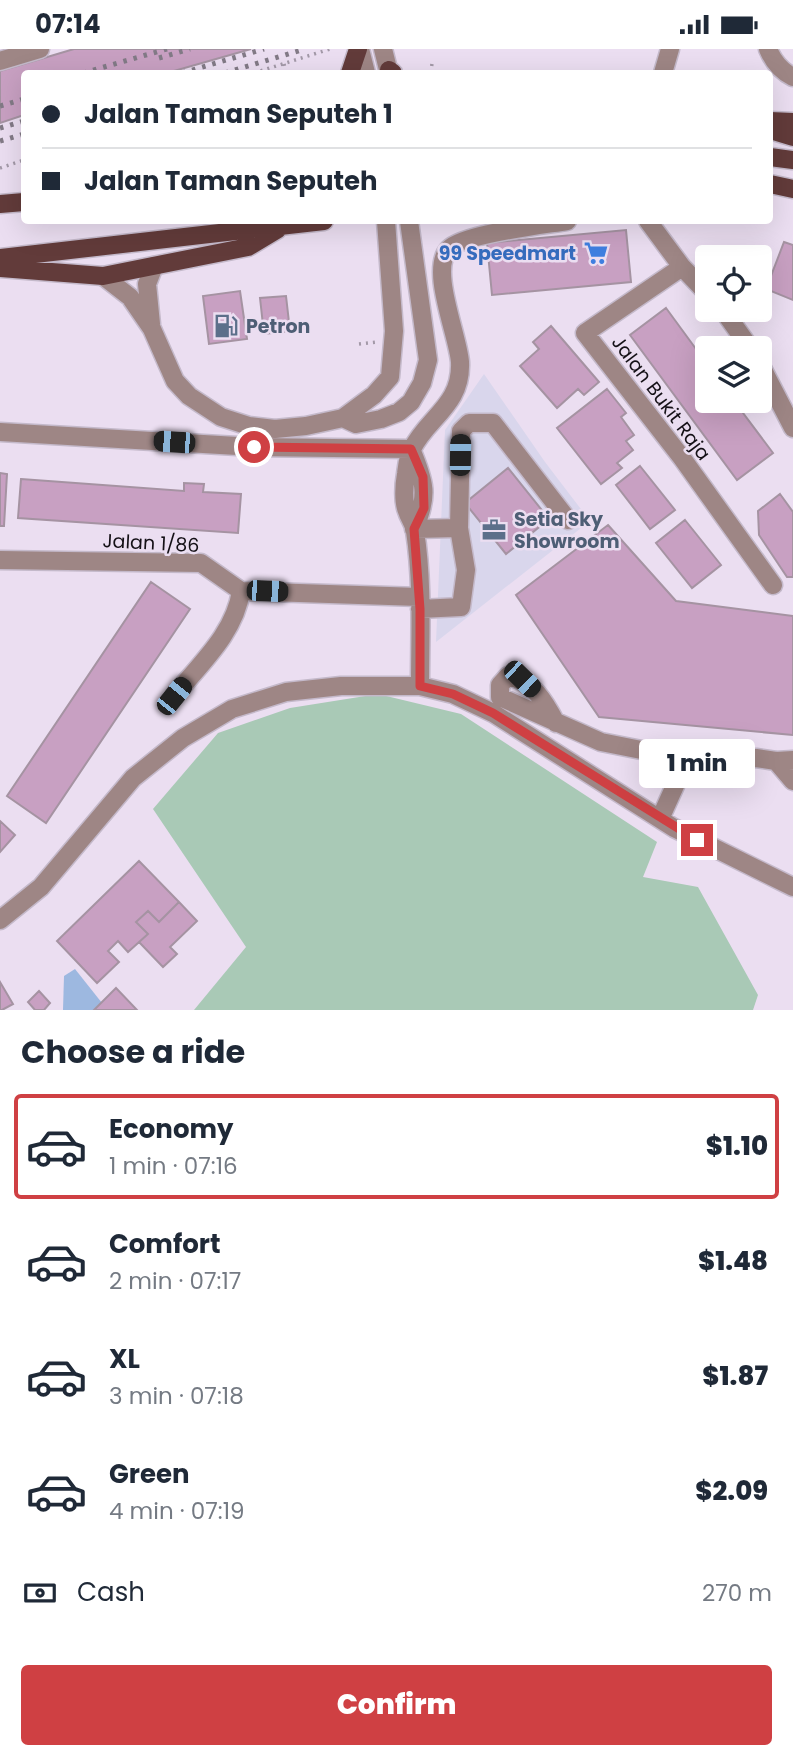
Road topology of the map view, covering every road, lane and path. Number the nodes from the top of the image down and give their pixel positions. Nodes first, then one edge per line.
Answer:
1 (40, 49) edge
2 (330, 49) edge
3 (359, 49) edge
4 (383, 49) edge
5 (670, 49) edge
6 (768, 49) edge
7 (0, 61) edge
8 (432, 63) dead end
9 (284, 64) junction
10 (264, 70) edge
11 (285, 70) edge
12 (351, 70) edge
13 (365, 70) edge
14 (389, 70) edge
15 (431, 70) edge
16 (665, 70) edge
17 (793, 77) edge
18 (773, 121) edge
19 (793, 122) edge
20 (773, 131) edge
21 (793, 137) edge
22 (773, 157) edge
23 (793, 160) edge
24 (21, 161) edge
25 (0, 168) edge
26 (773, 185) edge
27 (793, 189) edge
28 (21, 202) edge
29 (0, 204) edge
30 (294, 224) edge
31 (386, 224) edge
32 (409, 224) edge
33 (550, 224) edge
34 (650, 224) edge
35 (284, 225) junction
36 (0, 258) edge
37 (154, 265) junction
38 (682, 267) junction
39 (0, 268) edge
40 (103, 276) junction
41 (695, 281) edge
42 (424, 320) junction
43 (152, 329) junction
44 (387, 336) junction
45 (359, 344) dead end
46 (772, 385) edge
47 (342, 418) junction
48 (793, 428) edge
49 (0, 432) edge
50 (411, 449) junction
51 (568, 520) dead end
52 (459, 528) junction
53 (414, 529) junction
54 (0, 560) edge
55 (773, 585) dead end
56 (242, 591) junction
57 (420, 603) junction
58 (420, 686) junction
59 (174, 696) dead end
60 (556, 723) dead end
61 (687, 759) junction
62 (784, 761) edge
63 (793, 781) edge
64 (660, 819) junction
65 (793, 887) edge
66 (0, 920) edge

1 - 7 street
2 - 9 path
3 - 12 main road
3 - 13 street
4 - 14 street
5 - 16 street
6 - 17 street
8 - 15 path
9 - 10 path
9 - 11 path
18 - 19 main road
20 - 21 main road
22 - 23 main road
24 - 25 path
26 - 27 main road
28 - 29 main road
30 - 35 main road
31 - 44 street
32 - 42 street
33 - 50 street
34 - 38 street
35 - 36 main road
35 - 37 main road
37 - 40 main road
37 - 43 street
38 - 41 street
38 - 55 street, Jalan Bukit Raja
39 - 40 main road
40 - 43 street
42 - 44 street
42 - 47 street
43 - 47 street
44 - 45 path
44 - 47 street
46 - 48 street
49 - 50 street
50 - 53 street
51 - 52 street
52 - 53 street
52 - 57 street
53 - 57 street
54 - 56 street, Jalan 1/86
56 - 57 street
56 - 59 street
57 - 58 street
58 - 64 street
58 - 66 street
60 - 61 street
61 - 62 street
61 - 64 street
62 - 63 street
64 - 65 street

